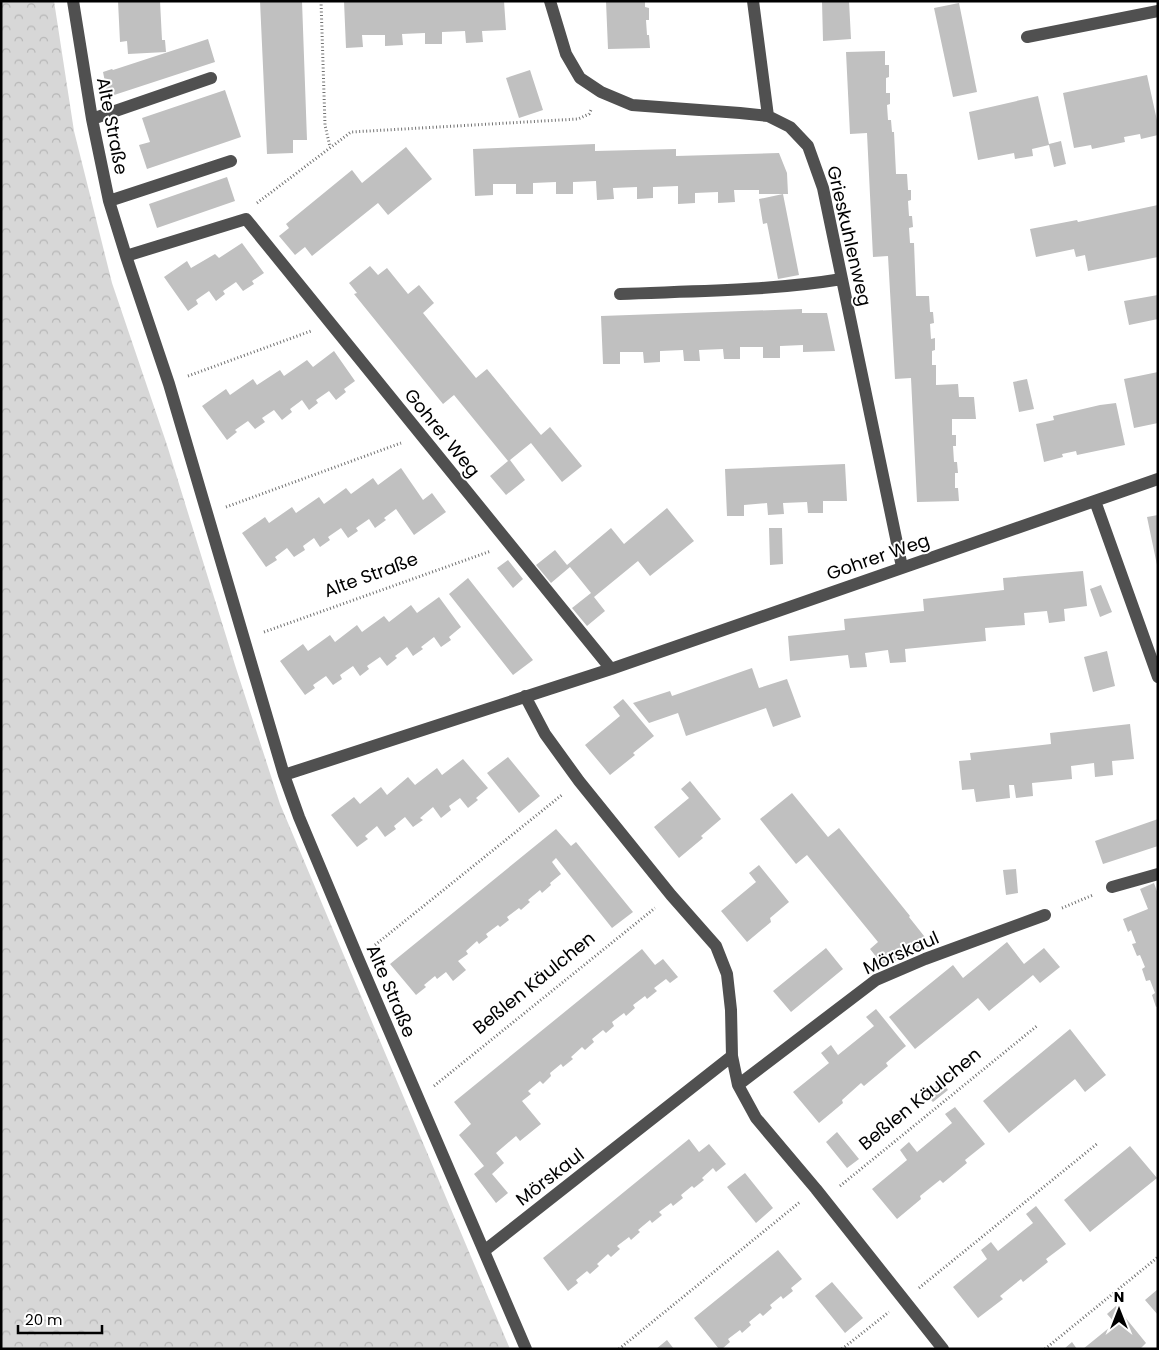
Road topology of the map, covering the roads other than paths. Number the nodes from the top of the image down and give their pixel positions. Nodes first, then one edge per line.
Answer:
1 (73, 1) edge
2 (550, 1) edge
3 (753, 1) edge
4 (1158, 11) edge
5 (1027, 37) dead end
6 (211, 78) dead end
7 (768, 116) junction
8 (92, 119) junction
9 (231, 161) dead end
10 (109, 201) junction
11 (126, 256) junction
12 (842, 279) junction
13 (620, 294) dead end
14 (1158, 478) edge
15 (1095, 500) junction
16 (902, 567) junction
17 (611, 668) junction
18 (1158, 677) edge
19 (525, 696) junction
20 (284, 775) junction
21 (1158, 874) edge
22 (1112, 887) road end
23 (1045, 916) road end
24 (732, 1056) junction
25 (738, 1085) junction
26 (484, 1252) junction
27 (526, 1349) edge
28 (944, 1349) edge

1 - 8 street, Alte Straße
2 - 7 street, Grieskuhlenweg
3 - 7 street
4 - 5 street
6 - 8 street
7 - 12 street, Grieskuhlenweg
8 - 10 street, Alte Straße
9 - 10 street
10 - 11 street, Alte Straße
11 - 17 street, Gohrer Weg
11 - 20 street, Alte Straße
12 - 13 street
12 - 16 street, Grieskuhlenweg
14 - 15 street, Gohrer Weg
15 - 16 street, Gohrer Weg
15 - 18 street
16 - 17 street, Gohrer Weg
17 - 19 street, Gohrer Weg
19 - 20 street, Gohrer Weg
19 - 24 street
20 - 26 street, Alte Straße
21 - 22 street
23 - 25 street, Mörskaul
24 - 25 street
24 - 26 street, Mörskaul
25 - 28 street
26 - 27 street, Alte Straße

